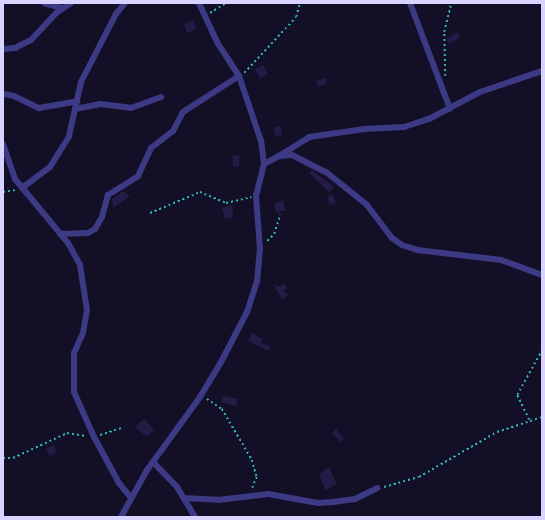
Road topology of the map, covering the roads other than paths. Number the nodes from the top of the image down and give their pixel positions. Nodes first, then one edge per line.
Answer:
1 (44, 3) edge
2 (72, 3) edge
3 (125, 3) edge
4 (199, 3) edge
5 (410, 3) edge
6 (61, 8) junction
7 (3, 49) edge
8 (542, 71) edge
9 (239, 76) junction
10 (3, 94) edge
11 (161, 97) dead end
12 (77, 101) junction
13 (76, 108) junction
14 (450, 109) junction
15 (3, 144) edge
16 (279, 156) junction
17 (264, 164) junction
18 (22, 188) junction
19 (60, 234) junction
20 (542, 275) edge
21 (153, 462) junction
22 (378, 488) road end
23 (131, 498) junction
24 (184, 498) junction
25 (121, 517) edge
26 (195, 517) edge

1 - 6 street
2 - 6 street
3 - 12 street
4 - 9 street
5 - 14 street
6 - 7 street
8 - 14 street
9 - 17 street
9 - 19 street
10 - 12 street
11 - 13 street
12 - 13 street
13 - 18 street
14 - 16 street
15 - 18 street
16 - 17 street
16 - 20 street
17 - 21 street
18 - 19 street
19 - 23 street
21 - 23 street
21 - 24 street
22 - 24 street
23 - 25 street
24 - 26 street

